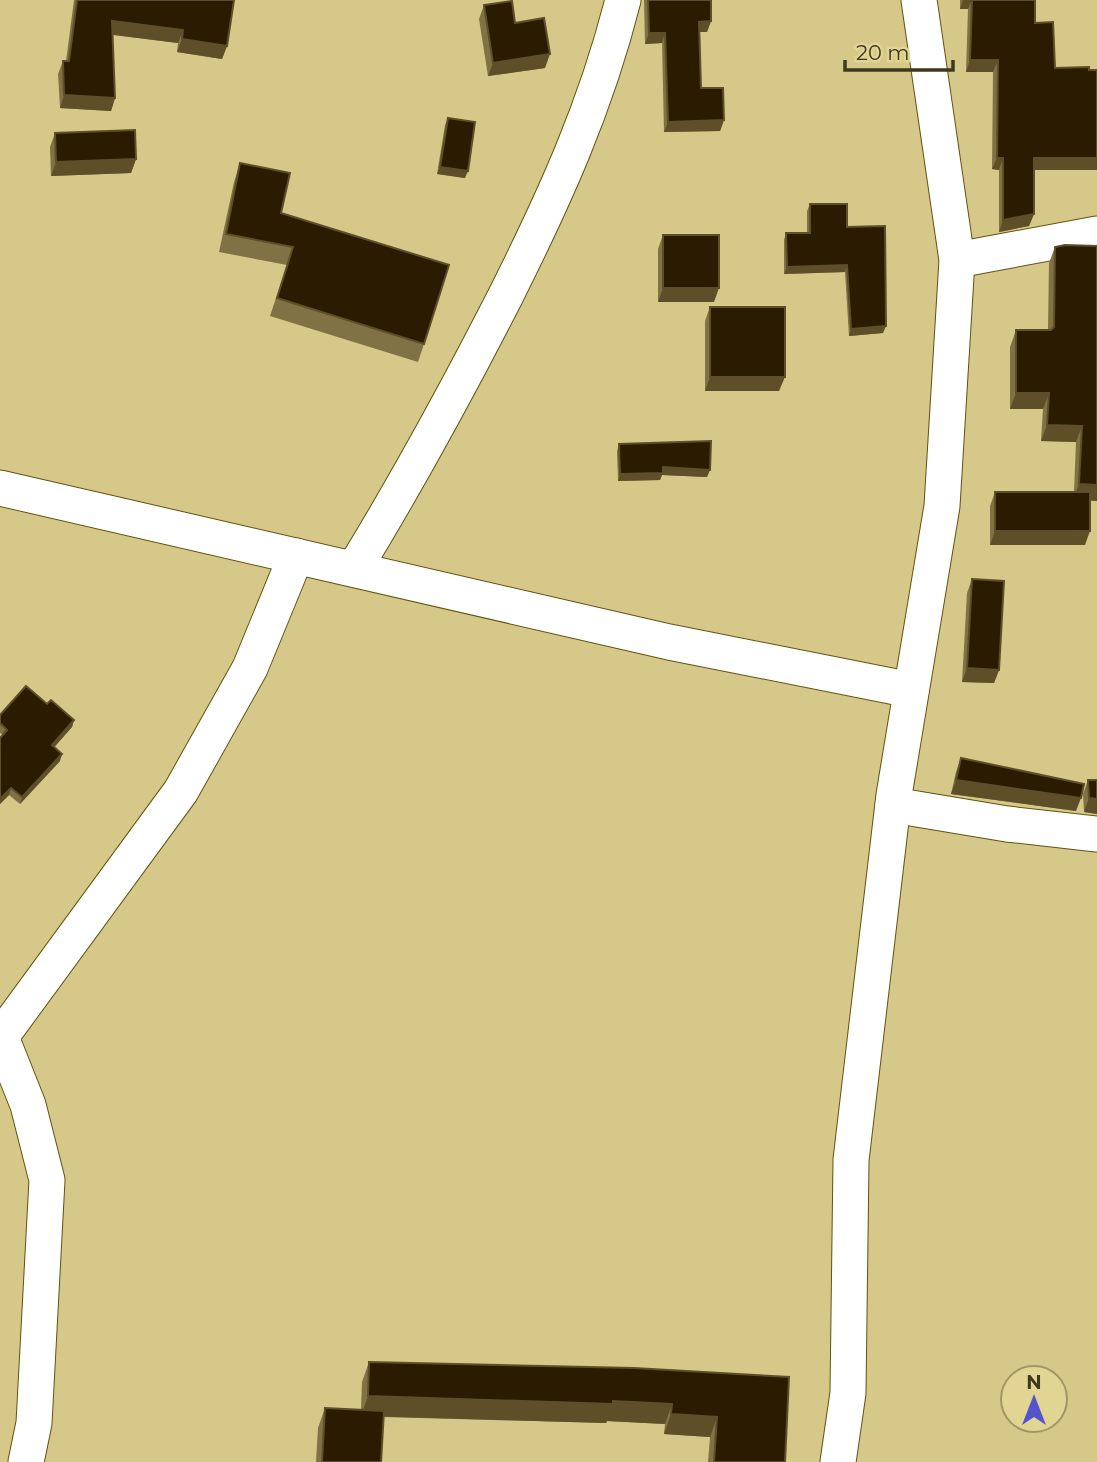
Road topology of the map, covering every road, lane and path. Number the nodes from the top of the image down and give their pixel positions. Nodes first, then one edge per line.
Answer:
1 (623, 0) edge
2 (919, 0) edge
3 (1097, 234) edge
4 (957, 260) junction
5 (0, 488) edge
6 (296, 556) junction
7 (354, 569) junction
8 (911, 690) junction
9 (893, 805) junction
10 (1097, 834) edge
11 (0, 1037) edge
12 (26, 1462) edge
13 (838, 1462) edge

1 - 7 street
2 - 4 street
3 - 4 street
4 - 8 street
5 - 6 street
6 - 7 street
6 - 11 street
7 - 8 street
8 - 9 street
9 - 10 street
9 - 13 street
11 - 12 street

